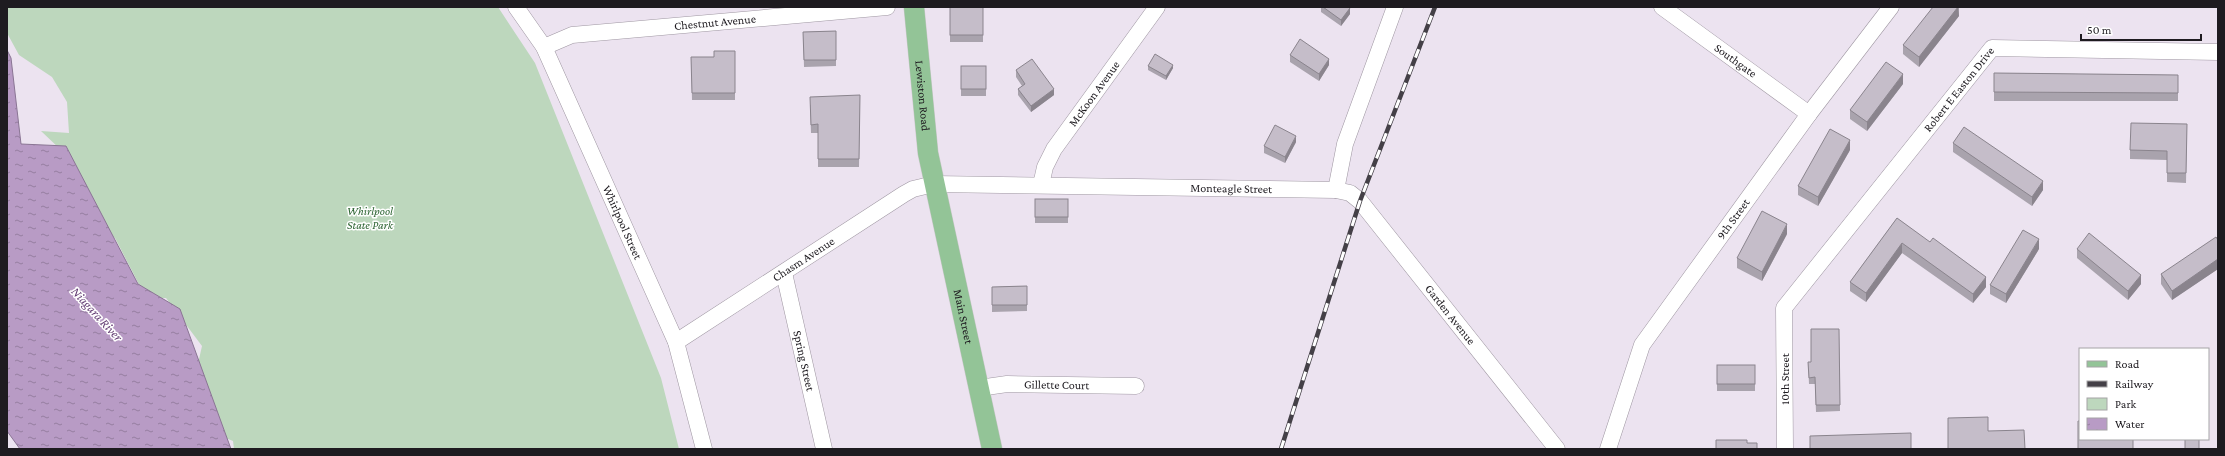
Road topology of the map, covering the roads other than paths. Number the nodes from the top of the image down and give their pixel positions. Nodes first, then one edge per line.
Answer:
1 (516, 7) edge
2 (887, 7) edge
3 (914, 7) edge
4 (1157, 7) edge
5 (1395, 7) edge
6 (1662, 7) edge
7 (1891, 7) edge
8 (544, 47) junction
9 (2218, 52) edge
10 (1809, 114) junction
11 (934, 184) junction
12 (1041, 185) junction
13 (1336, 190) junction
14 (784, 273) junction
15 (1784, 308) joint
16 (676, 342) junction
17 (1136, 386) dead end
18 (979, 388) junction
19 (704, 449) edge
20 (824, 449) edge
21 (992, 449) edge
22 (1557, 449) edge
23 (1608, 449) edge
24 (1785, 449) edge

1 - 8 street, Whirlpool Street
2 - 8 street, Chestnut Avenue
3 - 11 main road, Lewiston Road
4 - 12 street, McKoon Avenue
5 - 13 street
6 - 10 street, Southgate
7 - 10 street, 9th Street
8 - 16 street, Whirlpool Street
9 - 15 street, Robert E Easton Drive
10 - 23 street, 9th Street
11 - 12 street, Monteagle Street
11 - 14 street, Chasm Avenue
11 - 18 main road, Main Street
12 - 13 street, Monteagle Street
13 - 22 street, Garden Avenue
14 - 16 street, Chasm Avenue
14 - 20 street, Spring Street
15 - 24 street, 10th Street
16 - 19 street, Whirlpool Street
17 - 18 street, Gillette Court
18 - 21 main road, Main Street

